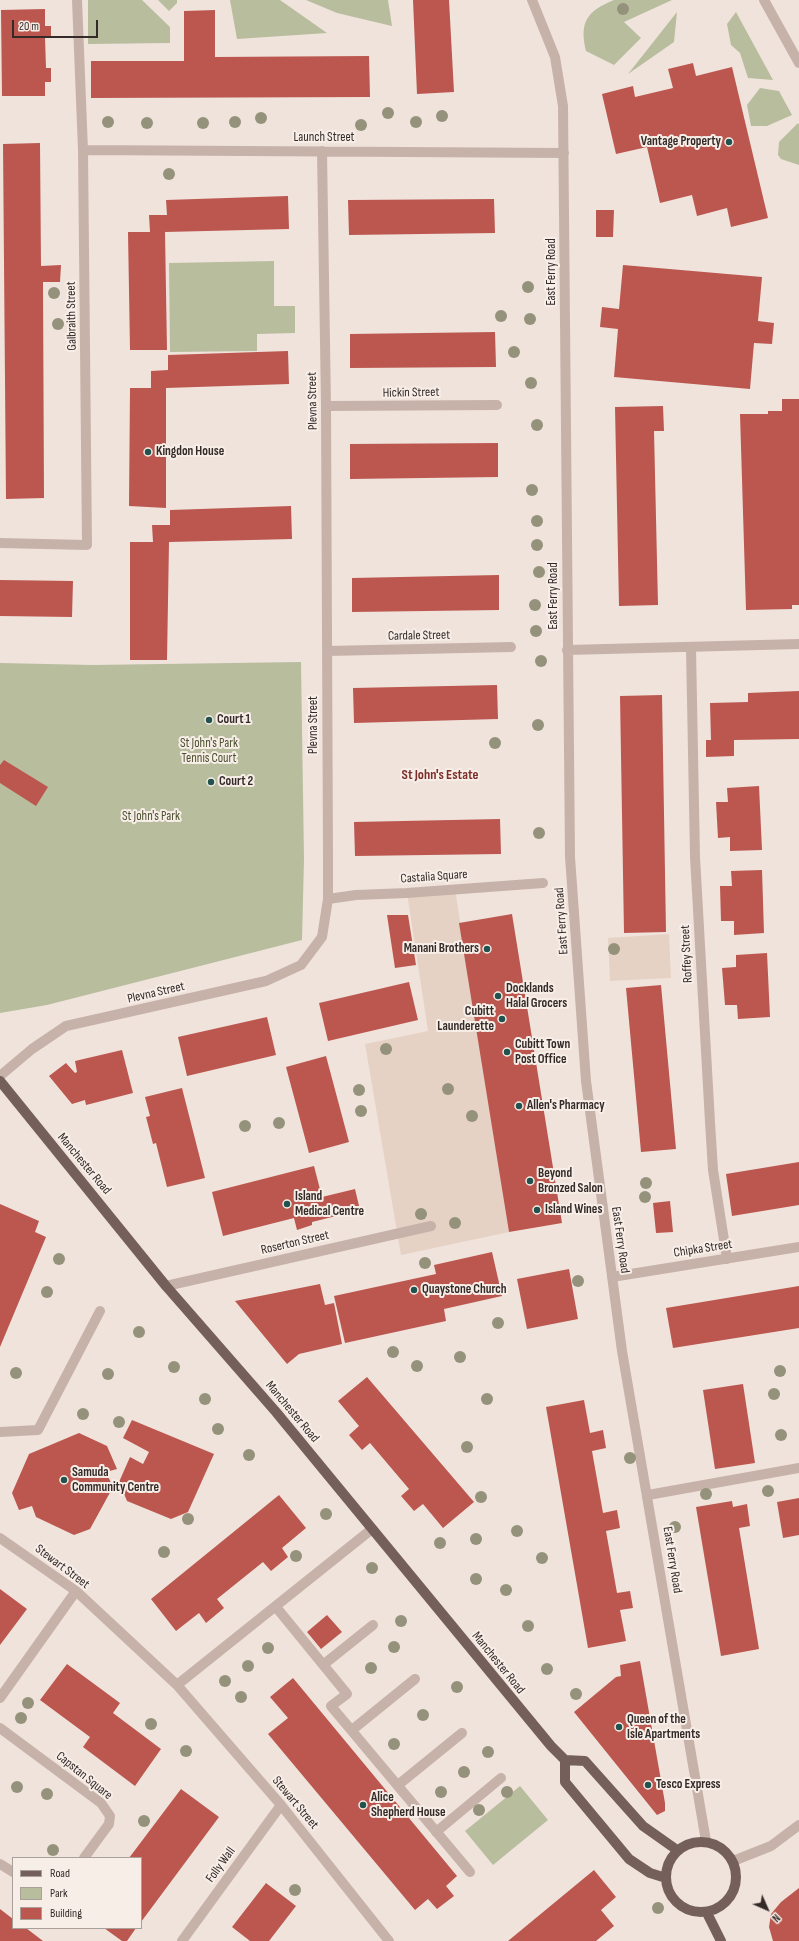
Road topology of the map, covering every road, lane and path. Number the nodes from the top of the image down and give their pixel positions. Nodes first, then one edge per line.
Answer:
1 (77, 0) edge
2 (544, 0) edge
3 (764, 0) edge
4 (533, 2) edge
5 (799, 63) edge
6 (83, 150) junction
7 (322, 151) junction
8 (564, 153) junction
9 (497, 405) dead end
10 (326, 406) junction
11 (0, 543) edge
12 (799, 644) edge
13 (511, 648) dead end
14 (691, 648) junction
15 (567, 650) junction
16 (327, 651) junction
17 (543, 883) dead end
18 (328, 899) junction
19 (0, 1076) edge
20 (0, 1081) edge
21 (431, 1226) dead end
22 (799, 1247) edge
23 (727, 1259) junction
24 (612, 1277) junction
25 (166, 1286) junction
26 (100, 1310) dead end
27 (0, 1432) edge
28 (799, 1468) edge
29 (648, 1495) junction
30 (372, 1529) junction
31 (0, 1538) edge
32 (76, 1591) junction
33 (276, 1607) junction
34 (373, 1625) dead end
35 (323, 1665) junction
36 (416, 1678) dead end
37 (177, 1685) junction
38 (0, 1698) edge
39 (0, 1728) edge
40 (352, 1730) junction
41 (462, 1733) dead end
42 (565, 1760) junction
43 (501, 1778) dead end
44 (398, 1785) junction
45 (281, 1805) junction
46 (799, 1825) edge
47 (436, 1832) junction
48 (706, 1841) junction
49 (677, 1850) junction
50 (85, 1857) edge
51 (733, 1861) junction
52 (0, 1864) edge
53 (12, 1871) edge
54 (470, 1872) dead end
55 (666, 1878) junction
56 (707, 1913) junction
57 (182, 1941) edge
58 (389, 1941) edge
59 (721, 1941) edge

1 - 6 street, Galbraith Street
2 - 4 street, East Ferry Road
3 - 5 street
4 - 8 street, East Ferry Road
6 - 7 street, Launch Street
6 - 11 street, Galbraith Street
7 - 8 street, Launch Street
7 - 10 street, Plevna Street
8 - 15 street, East Ferry Road
9 - 10 street, Hickin Street
10 - 16 street, Plevna Street
12 - 14 street
13 - 16 street, Cardale Street
14 - 15 street
14 - 23 street, Roffey Street
15 - 24 street, East Ferry Road
16 - 18 street, Plevna Street
17 - 18 street, Castalia Square
18 - 19 street, Plevna Street
20 - 25 main road, Manchester Road
21 - 25 street, Roserton Street
22 - 23 street, Chipka Street
23 - 24 street, Chipka Street
24 - 29 street, East Ferry Road
25 - 30 main road, Manchester Road
26 - 27 street
28 - 29 street
29 - 48 street, East Ferry Road
30 - 33 street
30 - 42 main road, Manchester Road
31 - 32 street, Stewart Street
32 - 37 street, Stewart Street
32 - 38 street
33 - 35 street
33 - 37 street
34 - 35 street
35 - 40 street
36 - 40 street
37 - 45 street, Stewart Street
39 - 50 street, Capstan Square
40 - 44 street
41 - 44 street
42 - 49 main road
42 - 55 main road
43 - 47 street
44 - 47 street
45 - 57 street, Folly Wall
45 - 58 street, Stewart Street
46 - 51 street
47 - 54 street
48 - 49 main road
48 - 51 main road
49 - 55 main road
51 - 56 main road
52 - 53 street
55 - 56 main road
56 - 59 main road

